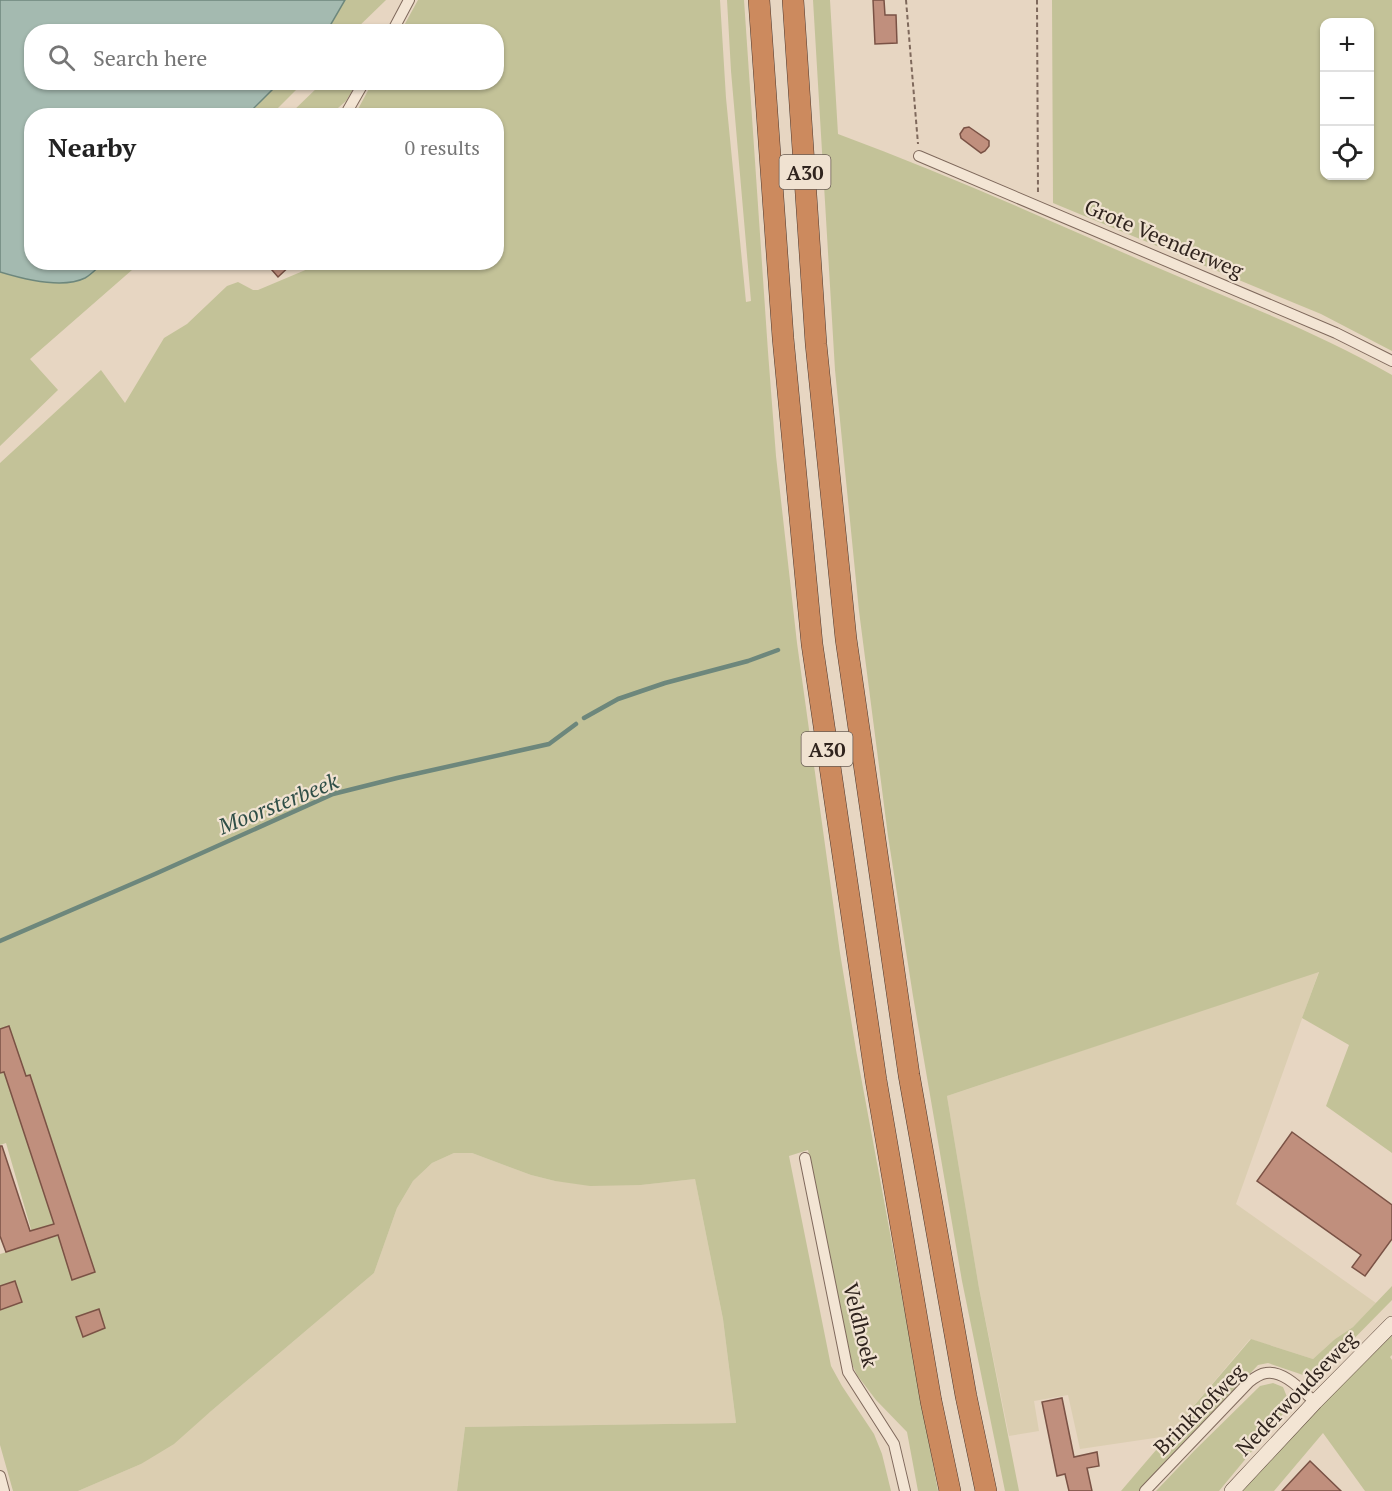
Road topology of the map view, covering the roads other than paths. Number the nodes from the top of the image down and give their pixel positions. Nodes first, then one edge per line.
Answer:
1 (409, 0) edge
2 (759, 0) edge
3 (793, 0) edge
4 (396, 24) edge
5 (359, 90) edge
6 (349, 108) edge
7 (919, 156) road end
8 (1392, 361) edge
9 (805, 1158) dead end
10 (1392, 1324) edge
11 (1315, 1402) junction
12 (0, 1476) edge
13 (4, 1491) edge
14 (905, 1491) edge
15 (950, 1491) edge
16 (986, 1491) edge
17 (1145, 1491) edge
18 (1232, 1491) edge

1 - 4 street
2 - 15 highway, A30
3 - 16 highway, A30
5 - 6 street
7 - 8 street, Grote Veenderweg
9 - 14 street, Veldhoek
10 - 11 street, Nederwoudseweg
11 - 17 street, Brinkhofweg
11 - 18 street, Nederwoudseweg
12 - 13 street

